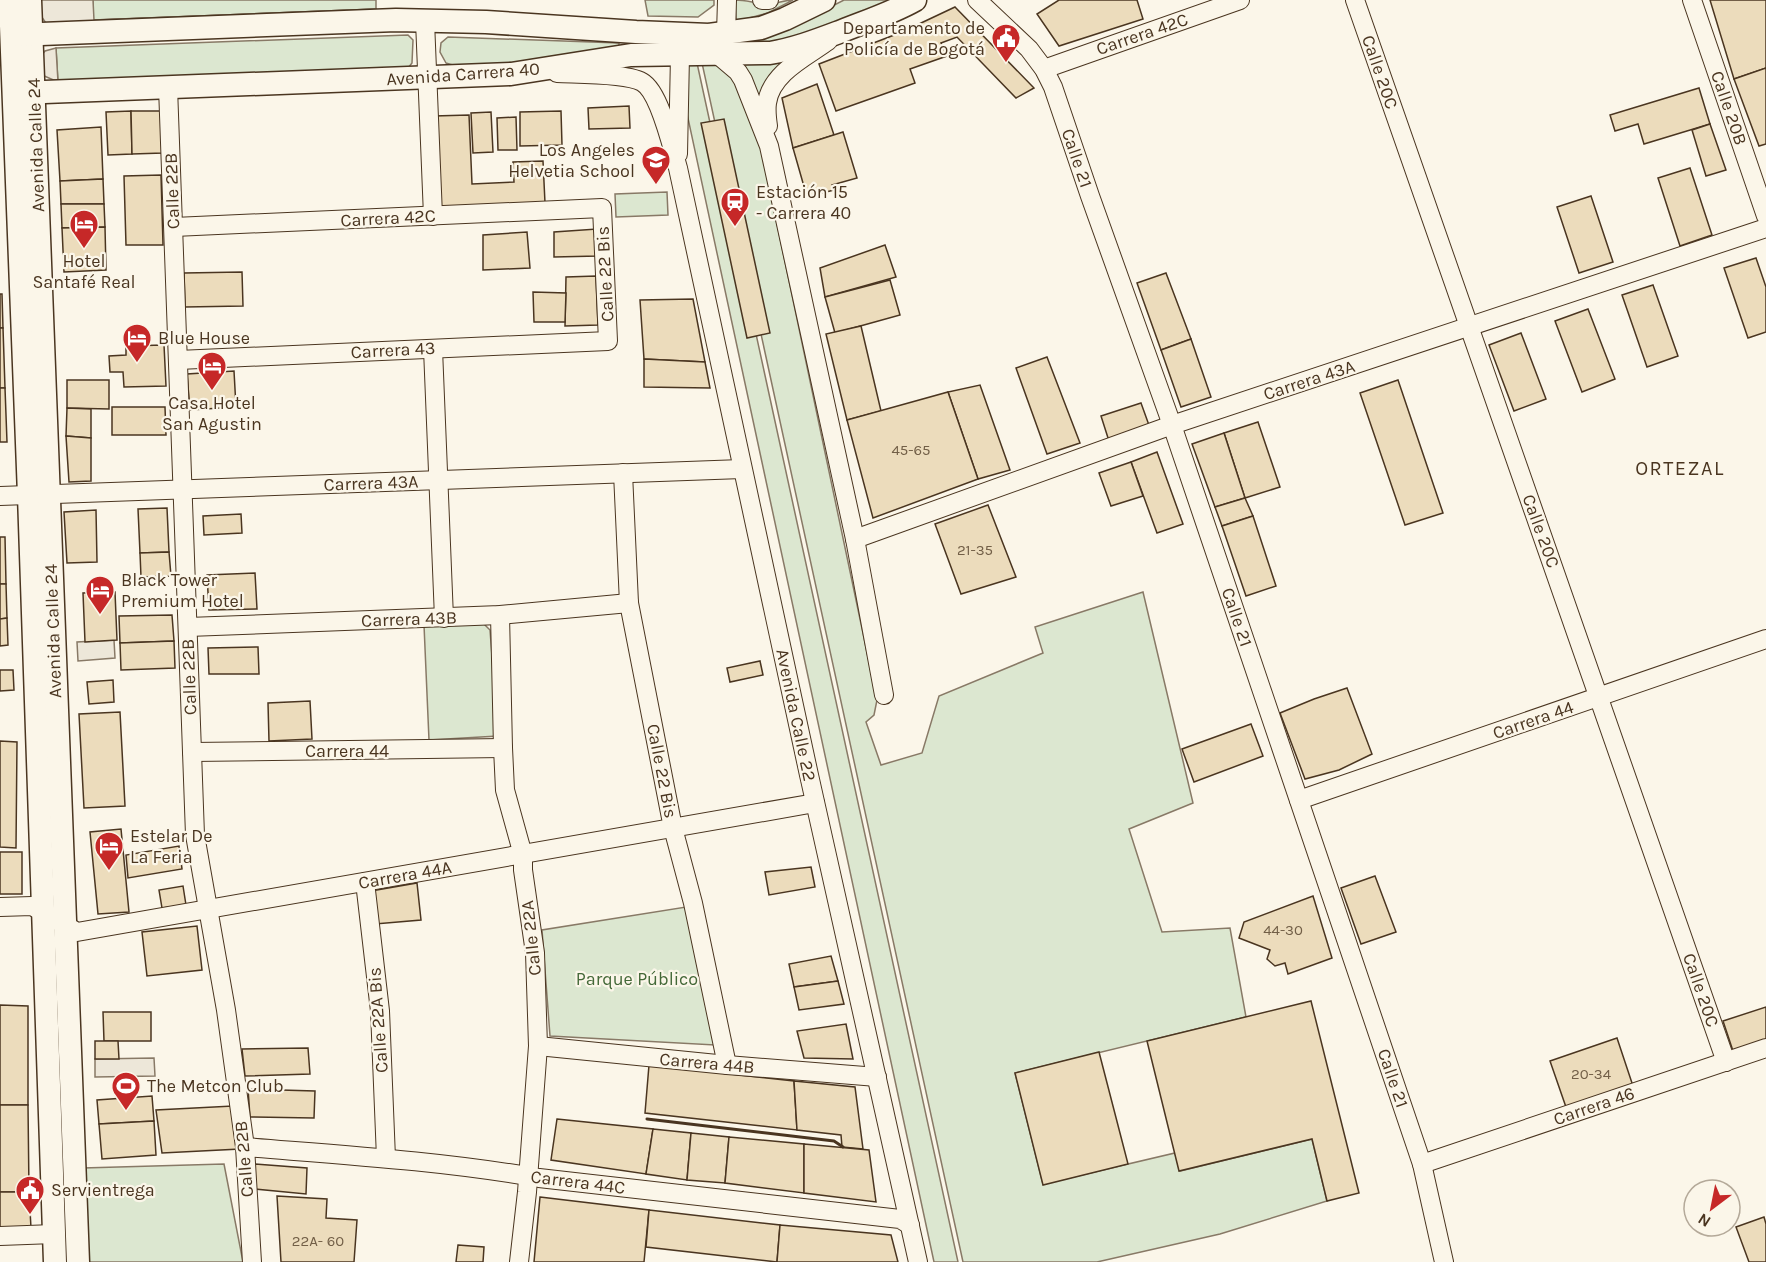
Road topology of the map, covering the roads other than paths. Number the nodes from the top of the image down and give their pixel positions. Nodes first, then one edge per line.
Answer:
1 (10, 0) edge
2 (30, 0) edge
3 (727, 0) edge
4 (762, 0) edge
5 (769, 0) edge
6 (824, 0) edge
7 (915, 0) edge
8 (977, 0) edge
9 (1240, 0) edge
10 (1355, 0) edge
11 (1692, 0) edge
12 (425, 21) junction
13 (841, 31) junction
14 (726, 34) junction
15 (14, 35) edge
16 (680, 55) junction
17 (718, 55) junction
18 (1044, 69) junction
19 (533, 71) junction
20 (428, 77) junction
21 (168, 87) junction
22 (15, 93) edge
23 (769, 146) junction
24 (678, 168) junction
25 (602, 208) joint
26 (433, 216) junction
27 (1766, 216) edge
28 (174, 228) junction
29 (1766, 228) edge
30 (1468, 327) junction
31 (608, 340) joint
32 (433, 349) junction
33 (178, 360) junction
34 (1172, 425) junction
35 (742, 469) junction
36 (623, 474) junction
37 (439, 480) junction
38 (183, 490) junction
39 (39, 495) junction
40 (0, 496) edge
41 (855, 539) junction
42 (629, 603) junction
43 (500, 615) junction
44 (444, 618) junction
45 (188, 627) junction
46 (1766, 639) edge
47 (884, 695) dead end
48 (1600, 697) junction
49 (503, 748) junction
50 (192, 752) junction
51 (1299, 800) junction
52 (815, 804) junction
53 (673, 828) junction
54 (523, 855) junction
55 (365, 882) junction
56 (0, 907) edge
57 (208, 909) junction
58 (43, 912) junction
59 (65, 925) junction
60 (538, 1046) junction
61 (1766, 1048) edge
62 (1726, 1062) junction
63 (727, 1065) junction
64 (877, 1077) junction
65 (245, 1147) junction
66 (386, 1158) junction
67 (1422, 1164) junction
68 (527, 1176) junction
69 (910, 1225) junction
70 (54, 1234) junction
71 (0, 1236) edge
72 (55, 1262) edge
73 (78, 1262) edge
74 (252, 1262) edge
75 (519, 1262) edge
76 (918, 1262) edge
77 (1444, 1262) edge

1 - 15 main road, Avenida Calle 24
2 - 15 main road, Avenida Calle 24
3 - 14 street
4 - 5 street
6 - 14 main road
7 - 13 main road, Avenida Carrera 40
8 - 18 street, Calle 21
9 - 18 street, Carrera 42C
10 - 30 street, Calle 20C
11 - 27 street, Calle 20B
12 - 14 main road
12 - 15 main road
12 - 20 street
13 - 17 main road, Avenida Carrera 40
13 - 23 street
15 - 22 main road, Avenida Calle 24
16 - 17 main road, Avenida Carrera 40
16 - 19 main road, Avenida Carrera 40
16 - 24 street, Avenida Calle 22
17 - 23 street
18 - 34 street, Calle 21
19 - 20 main road, Avenida Carrera 40
19 - 24 street, Avenida Calle 22
20 - 21 main road, Avenida Carrera 40
20 - 26 street
21 - 22 main road, Avenida Carrera 40
21 - 28 street, Calle 22B
22 - 39 main road, Avenida Calle 24
23 - 41 street
24 - 35 street, Avenida Calle 22
25 - 26 street, Carrera 42C
25 - 31 street, Calle 22 Bis
26 - 28 street, Carrera 42C
28 - 33 street, Calle 22B
29 - 30 street, Carrera 43A
30 - 34 street, Carrera 43A
30 - 48 street, Calle 20C
31 - 32 street, Carrera 43
32 - 33 street, Carrera 43
32 - 37 street
33 - 38 street, Calle 22B
34 - 41 street, Carrera 43A
34 - 51 street, Calle 21
35 - 36 street, Carrera 43A
35 - 52 street, Avenida Calle 22
36 - 37 street, Carrera 43A
36 - 42 street, Calle 22 Bis
37 - 38 street, Carrera 43A
37 - 44 street
38 - 39 street, Carrera 43A
38 - 45 street, Calle 22B
39 - 40 street, Carrera 43A
39 - 58 main road, Avenida Calle 24
39 - 59 main road, Avenida Calle 24
41 - 47 street
42 - 43 street, Carrera 43B
42 - 53 street, Calle 22 Bis
43 - 44 street, Carrera 43B
43 - 49 street, Calle 22A
44 - 45 street, Carrera 43B
45 - 50 street, Calle 22B
46 - 48 street, Carrera 44
48 - 51 street, Carrera 44
48 - 62 street, Calle 20C
49 - 50 street, Carrera 44
49 - 54 street, Calle 22A
50 - 57 street, Calle 22B
51 - 67 street, Calle 21
52 - 53 street, Carrera 44A
52 - 64 street, Avenida Calle 22
53 - 54 street, Carrera 44A
53 - 63 street, Calle 22 Bis
54 - 55 street, Carrera 44A
54 - 60 street, Calle 22A
55 - 57 street, Carrera 44A
55 - 66 street, Calle 22A Bis
56 - 58 street, Carrera 44A
57 - 59 street, Carrera 44A
57 - 65 street, Calle 22B
58 - 59 street, Carrera 44A
58 - 70 main road, Avenida Calle 24
59 - 73 main road, Avenida Calle 24
60 - 63 street, Carrera 44B
60 - 68 street, Calle 22A
61 - 62 street, Carrera 46
62 - 67 street, Carrera 46
63 - 64 street, Carrera 44B
64 - 69 street, Avenida Calle 22
65 - 66 street, Carrera 44C
65 - 74 street, Calle 22B
66 - 68 street, Carrera 44C
67 - 77 street, Calle 21
68 - 69 street, Carrera 44C
68 - 75 street, Calle 22A
69 - 76 street, Avenida Calle 22
70 - 71 street
70 - 72 main road, Avenida Calle 24

